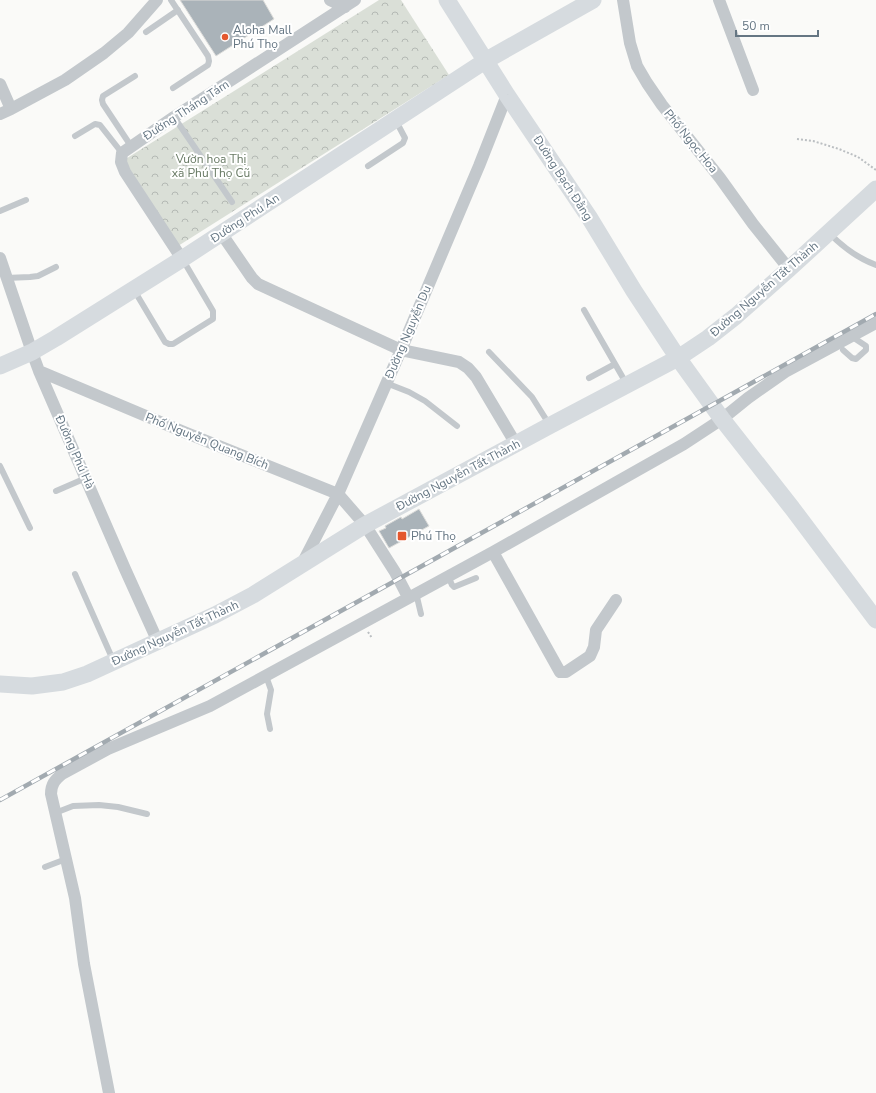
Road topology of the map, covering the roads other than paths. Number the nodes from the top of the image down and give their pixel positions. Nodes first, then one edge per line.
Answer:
1 (157, 0) edge
2 (171, 0) edge
3 (330, 0) edge
4 (447, 0) edge
5 (593, 0) edge
6 (623, 0) edge
7 (720, 0) edge
8 (350, 3) edge
9 (178, 10) junction
10 (146, 32) dead end
11 (485, 61) junction
12 (135, 76) dead end
13 (0, 84) edge
14 (172, 88) dead end
15 (753, 90) dead end
16 (507, 95) junction
17 (6, 112) edge
18 (174, 117) junction
19 (395, 120) junction
20 (75, 136) dead end
21 (127, 149) junction
22 (368, 166) dead end
23 (876, 189) edge
24 (26, 200) dead end
25 (232, 202) dead end
26 (0, 211) edge
27 (221, 233) junction
28 (828, 233) junction
29 (0, 258) edge
30 (182, 259) junction
31 (876, 265) edge
32 (56, 267) dead end
33 (789, 269) junction
34 (6, 278) junction
35 (134, 289) junction
36 (584, 310) dead end
37 (876, 323) edge
38 (851, 336) junction
39 (401, 350) junction
40 (843, 350) dead end
41 (32, 352) junction
42 (489, 352) dead end
43 (678, 358) junction
44 (615, 364) junction
45 (0, 366) edge
46 (39, 371) junction
47 (589, 378) dead end
48 (386, 383) junction
49 (627, 384) junction
50 (722, 419) junction
51 (457, 426) dead end
52 (549, 426) junction
53 (516, 444) junction
54 (0, 466) edge
55 (86, 478) junction
56 (56, 492) dead end
57 (338, 494) junction
58 (365, 525) junction
59 (30, 528) dead end
60 (493, 552) junction
61 (302, 565) junction
62 (75, 574) dead end
63 (448, 576) junction
64 (476, 578) dead end
65 (412, 595) junction
66 (616, 600) dead end
67 (421, 614) dead end
68 (876, 620) edge
69 (158, 642) junction
70 (113, 662) junction
71 (266, 676) junction
72 (0, 684) edge
73 (270, 729) dead end
74 (56, 813) junction
75 (147, 814) dead end
76 (66, 859) junction
77 (45, 867) dead end
78 (109, 1093) edge

1 - 17 street
2 - 9 lane
3 - 8 street
4 - 11 street, Đường Bạch Đằng
5 - 11 street
6 - 33 street, Phố Ngọc Hoa
7 - 15 street
8 - 18 street, Đường Tháng Tám
9 - 10 lane
9 - 14 lane
11 - 16 street, Đường Bạch Đằng
11 - 19 street, Đường Phú An
12 - 21 lane
13 - 17 street
16 - 39 street, Đường Nguyễn Du
16 - 43 street, Đường Bạch Đằng
18 - 21 street, Đường Tháng Tám
18 - 25 lane
19 - 22 lane
19 - 27 street, Đường Phú An
20 - 21 lane
21 - 30 street
23 - 28 street, Đường Nguyễn Tất Thành
24 - 26 lane
27 - 30 street, Đường Phú An
27 - 39 street
28 - 31 lane
28 - 33 street, Đường Nguyễn Tất Thành
29 - 34 street, Đường Phú Hà
30 - 35 street, Đường Phú An
30 - 35 lane
32 - 34 lane
33 - 43 street, Đường Nguyễn Tất Thành
34 - 41 street, Đường Phú Hà
35 - 41 street, Đường Phú An
36 - 44 lane
37 - 38 street
38 - 40 lane
38 - 50 street
39 - 48 street, Đường Nguyễn Du
39 - 53 street
41 - 45 street, Đường Phú An
41 - 46 street, Đường Phú Hà
42 - 52 lane
43 - 49 street, Đường Nguyễn Tất Thành
43 - 50 street, Đường Bạch Đằng
44 - 47 lane
44 - 49 lane
46 - 55 street, Đường Phú Hà
46 - 57 street, Phố Nguyễn Quang Bích
48 - 51 lane
48 - 57 street, Đường Nguyễn Du
49 - 52 street, Đường Nguyễn Tất Thành
50 - 60 street
50 - 68 street, Đường Bạch Đằng
52 - 53 street, Đường Nguyễn Tất Thành
53 - 58 street, Đường Nguyễn Tất Thành
54 - 59 lane
55 - 56 lane
55 - 69 street, Đường Phú Hà
57 - 58 street, Phố Nguyễn Quang Bích
57 - 61 street, Đường Nguyễn Du
58 - 61 street, Đường Nguyễn Tất Thành
58 - 65 street, Phố Nguyễn Quang Bích
60 - 63 street
60 - 66 street
61 - 69 street, Đường Nguyễn Tất Thành
62 - 70 lane
63 - 64 lane
63 - 65 street
65 - 67 lane
65 - 71 street
69 - 70 street, Đường Nguyễn Tất Thành
70 - 72 street, Đường Nguyễn Tất Thành
71 - 73 lane
71 - 74 street
74 - 75 lane
74 - 76 street
76 - 77 lane
76 - 78 street

